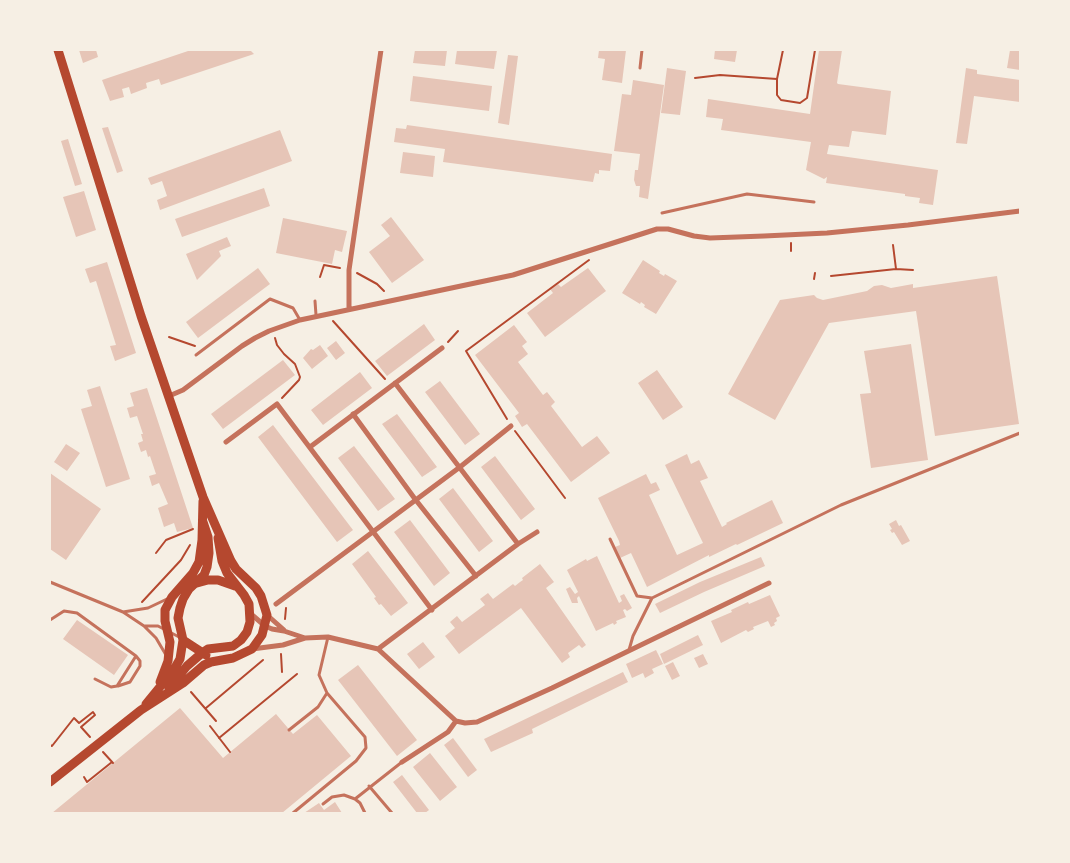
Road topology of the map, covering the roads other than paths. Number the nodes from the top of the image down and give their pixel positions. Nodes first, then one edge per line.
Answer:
1 (58, 50) edge
2 (381, 50) edge
3 (642, 50) edge
4 (640, 68) dead end
5 (814, 202) dead end
6 (1020, 211) edge
7 (662, 213) dead end
8 (314, 301) dead end
9 (349, 308) junction
10 (316, 315) junction
11 (300, 320) junction
12 (442, 348) road end
13 (196, 355) dead end
14 (393, 384) junction
15 (169, 396) junction
16 (353, 414) junction
17 (511, 426) road end
18 (1020, 433) edge
19 (226, 442) dead end
20 (310, 447) junction
21 (460, 467) junction
22 (203, 497) junction
23 (415, 499) junction
24 (202, 522) junction
25 (216, 525) junction
26 (373, 531) junction
27 (538, 532) dead end
28 (610, 539) dead end
29 (518, 544) junction
30 (476, 576) junction
31 (50, 583) edge
32 (769, 583) dead end
33 (196, 584) junction
34 (237, 587) junction
35 (172, 597) junction
36 (652, 598) junction
37 (276, 604) dead end
38 (432, 610) junction
39 (123, 612) junction
40 (251, 614) junction
41 (267, 614) junction
42 (50, 620) edge
43 (144, 626) junction
44 (265, 626) junction
45 (167, 630) junction
46 (284, 631) junction
47 (328, 637) junction
48 (305, 638) junction
49 (183, 640) junction
50 (252, 649) junction
51 (378, 649) junction
52 (629, 650) junction
53 (202, 653) junction
54 (136, 656) junction
55 (223, 659) junction
56 (168, 661) junction
57 (94, 679) dead end
58 (117, 686) junction
59 (161, 692) junction
60 (327, 693) junction
61 (456, 721) junction
62 (290, 730) dead end
63 (402, 762) joint
64 (50, 782) edge
65 (370, 786) junction
66 (355, 799) junction
67 (323, 804) dead end
68 (293, 813) edge
69 (364, 813) edge
70 (392, 813) edge

1 - 15 main road
2 - 9 street
3 - 4 lane
5 - 7 lane
6 - 9 street
8 - 10 lane
9 - 10 street
10 - 11 street
11 - 13 lane
11 - 15 street
12 - 14 street
14 - 16 street
14 - 21 street
15 - 22 main road
16 - 20 street
16 - 23 street
17 - 21 street
18 - 36 lane
19 - 20 street
20 - 26 street
21 - 23 street
21 - 29 street
22 - 24 main road
22 - 25 main road
23 - 26 street
23 - 30 street
24 - 33 main road
24 - 35 main road
25 - 34 main road
25 - 41 main road
26 - 37 street
26 - 38 street
27 - 29 street
28 - 36 lane
29 - 30 street
30 - 38 street
31 - 39 lane
32 - 52 street
33 - 34 main road
33 - 35 main road
33 - 49 main road
34 - 40 main road
35 - 39 lane
35 - 45 main road
36 - 52 lane
38 - 51 street
39 - 43 lane
40 - 44 street
40 - 53 main road
41 - 44 main road
41 - 46 street
42 - 54 lane
43 - 45 lane
43 - 56 lane
44 - 46 street
44 - 50 main road
45 - 49 lane
45 - 56 main road
46 - 48 street
47 - 48 street
47 - 51 street
47 - 60 lane
48 - 50 street
49 - 53 main road
49 - 59 main road
50 - 55 main road
51 - 61 street
52 - 61 street
53 - 55 main road
53 - 59 main road
54 - 58 lane
54 - 58 lane
55 - 59 main road
56 - 59 main road
57 - 58 lane
59 - 64 main road
60 - 62 lane
60 - 68 lane
61 - 63 street
63 - 65 lane
65 - 66 lane
65 - 70 lane
66 - 67 lane
66 - 69 lane

